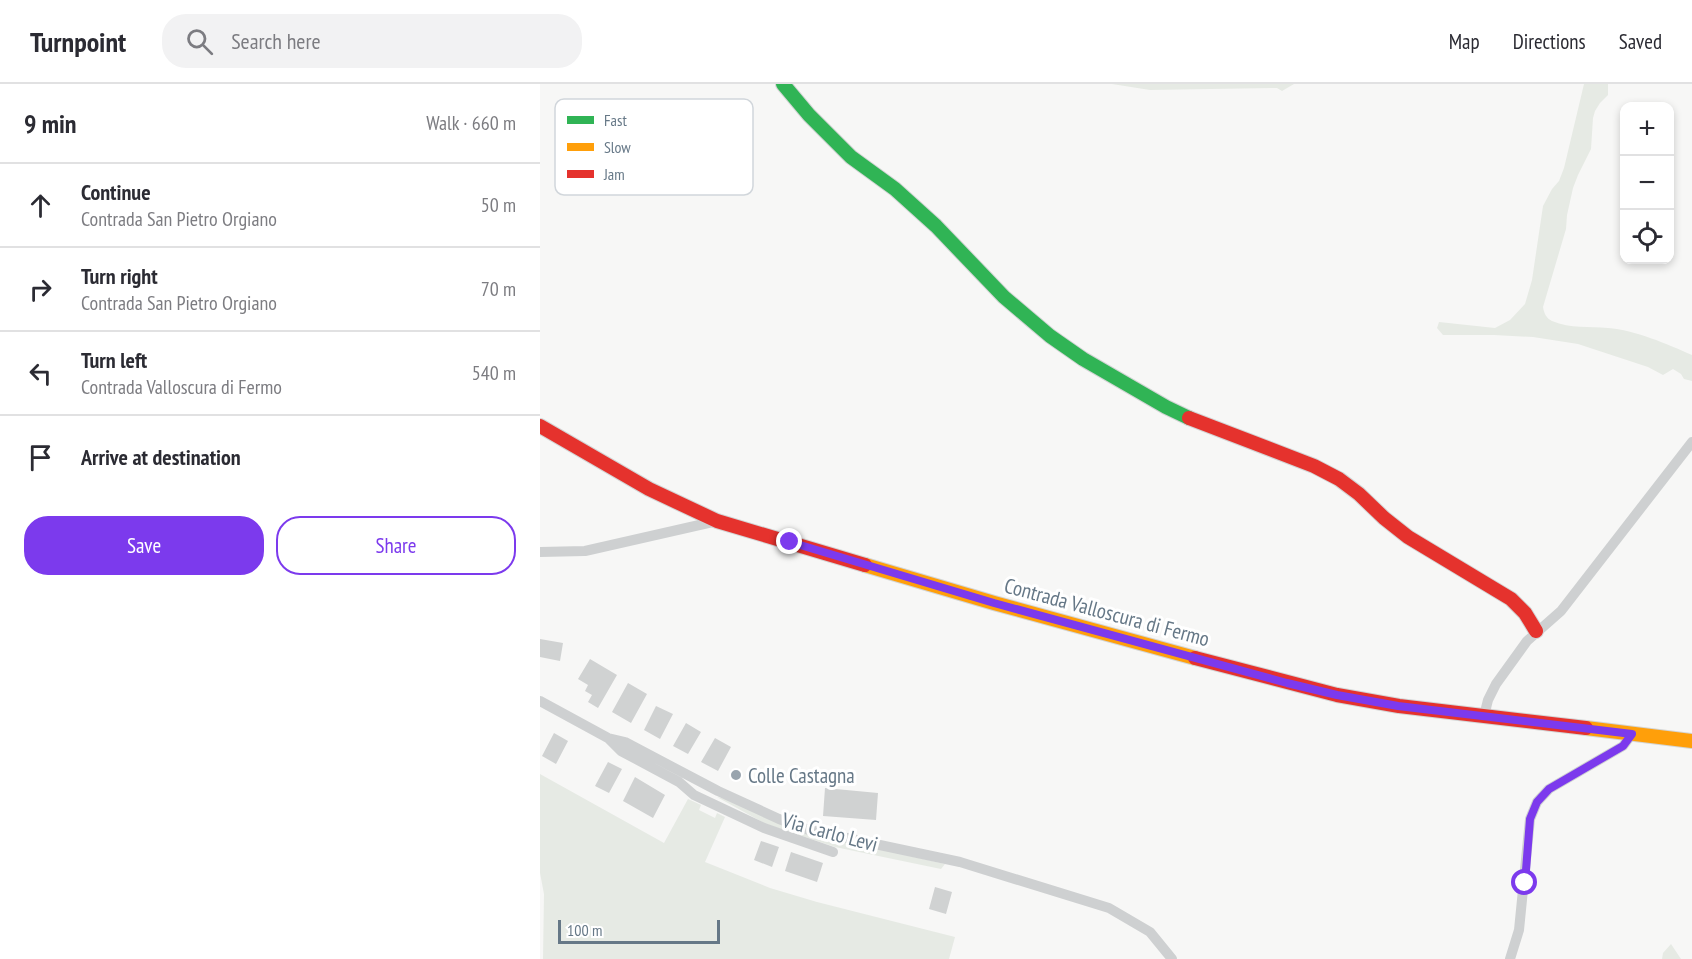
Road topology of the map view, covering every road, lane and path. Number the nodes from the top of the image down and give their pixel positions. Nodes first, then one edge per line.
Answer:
1 (783, 84) edge
2 (540, 426) edge
3 (1692, 442) edge
4 (717, 522) junction
5 (540, 552) edge
6 (1536, 631) junction
7 (540, 701) edge
8 (1484, 716) junction
9 (1632, 734) junction
10 (608, 738) junction
11 (1692, 741) edge
12 (833, 852) dead end
13 (1172, 959) edge
14 (1510, 959) edge

1 - 6 street
2 - 4 street, Contrada Valloscura di Fermo
3 - 6 street
4 - 5 street
4 - 8 street, Contrada Valloscura di Fermo
6 - 8 street
7 - 10 street, Via Carlo Levi
8 - 9 street, Contrada Valloscura di Fermo
9 - 11 street, Contrada Valloscura di Fermo
9 - 14 street
10 - 12 street, Via Carlo Levi
10 - 13 street, Via Carlo Levi

